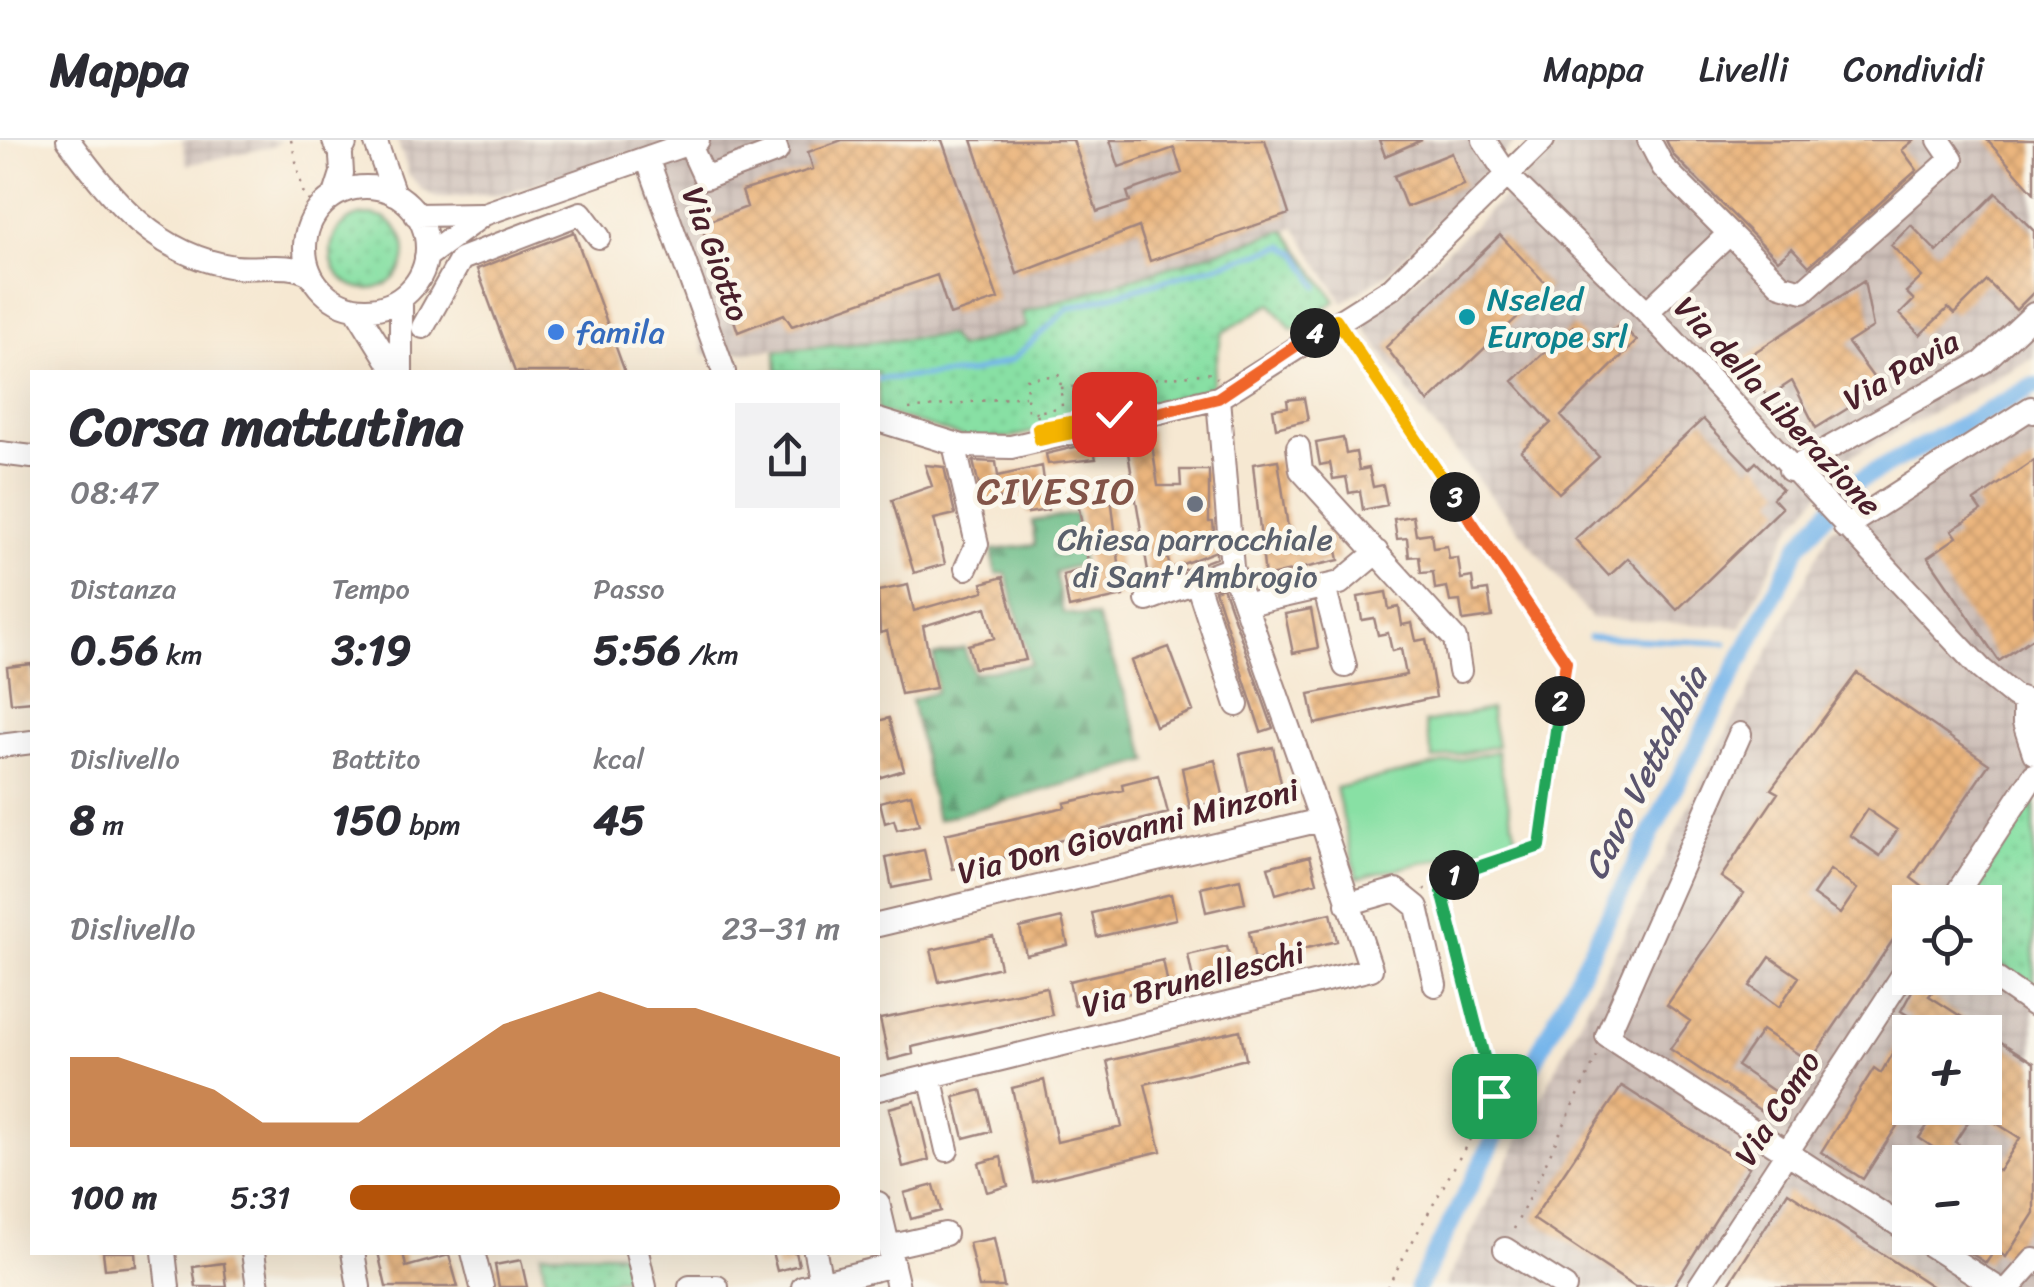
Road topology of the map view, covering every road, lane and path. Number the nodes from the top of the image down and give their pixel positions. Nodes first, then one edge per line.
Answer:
1 (68, 140) edge
2 (291, 140) edge
3 (375, 140) edge
4 (773, 140) edge
5 (1484, 140) edge
6 (1544, 140) edge
7 (1650, 140) edge
8 (1939, 140) edge
9 (340, 141) edge
10 (694, 142) edge
11 (647, 158) junction
12 (1508, 176) junction
13 (394, 194) junction
14 (327, 203) junction
15 (484, 214) junction
16 (416, 215) junction
17 (1730, 233) junction
18 (599, 237) dead end
19 (304, 249) junction
20 (426, 257) junction
21 (280, 268) junction
22 (310, 274) junction
23 (401, 298) junction
24 (356, 308) junction
25 (1647, 312) junction
26 (2034, 314) edge
27 (1336, 319) junction
28 (422, 327) dead end
29 (397, 370) edge
30 (398, 370) edge
31 (723, 370) edge
32 (1211, 373) junction
33 (1100, 384) junction
34 (1061, 388) junction
35 (1216, 389) junction
36 (1027, 396) junction
37 (908, 409) dead end
38 (1037, 412) junction
39 (2034, 412) edge
40 (1096, 416) dead end
41 (880, 421) edge
42 (1040, 440) junction
43 (954, 444) junction
44 (1298, 447) dead end
45 (0, 453) edge
46 (30, 457) edge
47 (1790, 470) junction
48 (1842, 524) junction
49 (1378, 552) junction
50 (966, 568) dead end
51 (1232, 568) junction
52 (1198, 582) junction
53 (1324, 587) junction
54 (1147, 600) dead end
55 (1248, 604) junction
56 (1345, 666) dead end
57 (1460, 671) dead end
58 (2029, 702) edge
59 (1237, 705) dead end
60 (1740, 734) dead end
61 (30, 742) edge
62 (0, 746) edge
63 (2034, 753) edge
64 (2034, 775) edge
65 (1321, 820) junction
66 (1961, 885) edge
67 (1348, 904) junction
68 (880, 925) edge
69 (2002, 983) edge
70 (1435, 985) dead end
71 (1892, 992) edge
72 (2034, 1005) edge
73 (1607, 1036) junction
74 (930, 1076) junction
75 (880, 1088) edge
76 (947, 1150) dead end
77 (1787, 1152) junction
78 (880, 1211) edge
79 (1892, 1220) edge
80 (946, 1234) dead end
81 (1505, 1249) joint
82 (164, 1255) edge
83 (253, 1255) edge
84 (353, 1255) edge
85 (475, 1255) edge
86 (638, 1255) edge
87 (815, 1255) edge
88 (1946, 1255) edge
89 (2034, 1260) edge
90 (893, 1266) edge
91 (812, 1285) edge
92 (168, 1287) edge
93 (258, 1287) edge
94 (358, 1287) edge
95 (482, 1287) edge
96 (645, 1287) edge
97 (690, 1287) edge
98 (718, 1287) edge
99 (1387, 1287) edge
100 (1565, 1287) edge
101 (1699, 1287) edge
102 (1996, 1287) edge
103 (2010, 1287) edge

1 - 21 street
2 - 14 path
3 - 13 street
4 - 10 street
5 - 12 street, Via della Liberazione
6 - 12 street
7 - 17 street
8 - 17 street
9 - 14 street
10 - 11 street
11 - 15 street
11 - 31 street, Via Giotto
12 - 25 street, Via della Liberazione
12 - 27 street
13 - 14 street
13 - 16 street
14 - 19 street
15 - 16 street
15 - 20 street
16 - 20 street
17 - 25 street
18 - 28 street
19 - 21 street
19 - 22 street
20 - 23 street
21 - 22 street
22 - 24 street
23 - 24 street
23 - 30 street
24 - 29 street
25 - 47 street, Via della Liberazione
26 - 47 street, Via Pavia
27 - 35 street
27 - 99 path
32 - 33 path
32 - 35 path
32 - 35 path
33 - 34 path
33 - 40 path
34 - 36 path
34 - 38 path
35 - 42 street
35 - 51 street, Via Don Giovanni Minzoni
36 - 37 path
36 - 38 path
38 - 42 path
39 - 48 street
41 - 43 street
42 - 43 street
43 - 50 street
44 - 49 street
45 - 46 street
47 - 48 street, Via della Liberazione
48 - 58 street, Via della Liberazione
49 - 53 street
49 - 57 street
51 - 52 street
51 - 55 street, Via Don Giovanni Minzoni
52 - 54 street
52 - 59 street
53 - 55 street
53 - 56 street
55 - 65 street, Via Don Giovanni Minzoni
58 - 63 street
60 - 73 street
61 - 62 street
64 - 66 street
65 - 67 street, Via Brunelleschi
65 - 68 street, Via Don Giovanni Minzoni
67 - 70 street
67 - 74 street, Via Brunelleschi
69 - 72 street
71 - 77 street, Via Como
73 - 77 street
73 - 81 path
74 - 75 street, Via Brunelleschi
74 - 76 street
77 - 79 street
77 - 101 street, Via Como
78 - 90 street
80 - 90 street
81 - 100 street
82 - 92 street
83 - 93 street
84 - 94 street
85 - 95 street
86 - 96 street
87 - 91 street
88 - 102 street
89 - 103 street
90 - 91 street
97 - 98 street

